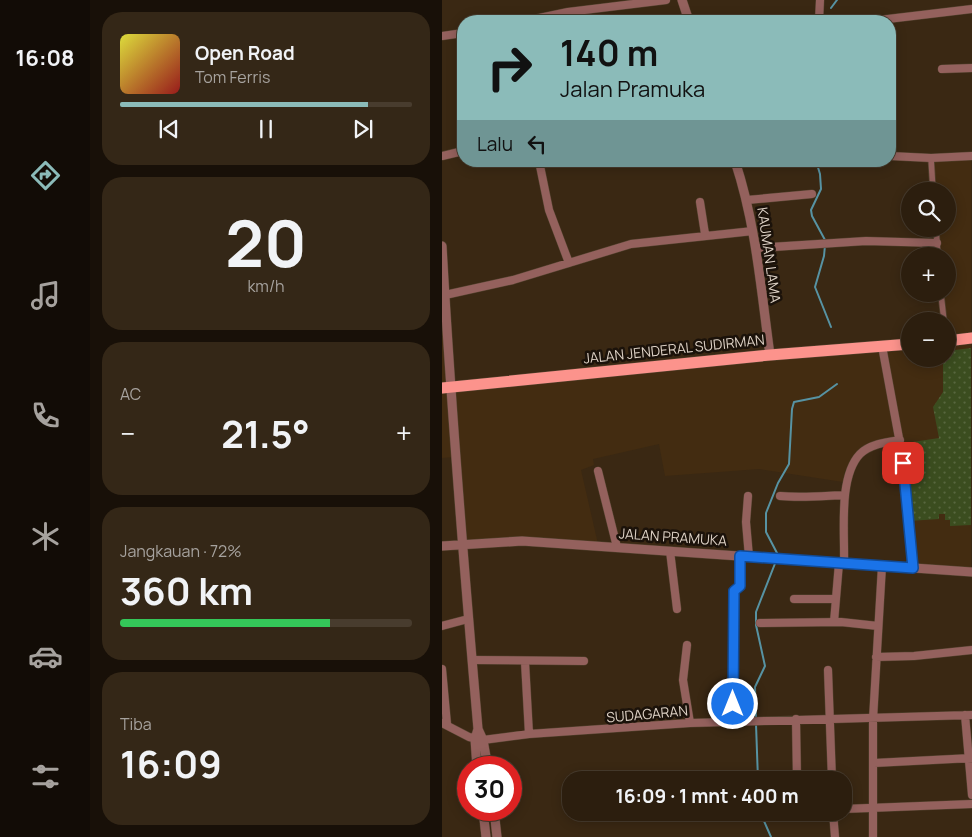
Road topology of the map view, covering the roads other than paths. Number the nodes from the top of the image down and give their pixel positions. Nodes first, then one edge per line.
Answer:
1 (666, 0) edge
2 (682, 0) edge
3 (820, 0) edge
4 (972, 9) edge
5 (554, 15) edge
6 (687, 15) edge
7 (819, 15) edge
8 (896, 19) edge
9 (457, 34) edge
10 (442, 36) edge
11 (972, 68) edge
12 (942, 69) dead end
13 (457, 152) edge
14 (442, 156) edge
15 (896, 156) edge
16 (972, 156) edge
17 (931, 158) junction
18 (540, 167) edge
19 (737, 167) edge
20 (932, 182) edge
21 (812, 194) dead end
22 (747, 200) junction
23 (700, 202) dead end
24 (753, 231) junction
25 (705, 234) junction
26 (937, 237) edge
27 (938, 243) junction
28 (442, 246) edge
29 (938, 247) edge
30 (756, 248) junction
31 (569, 263) junction
32 (445, 295) junction
33 (972, 338) edge
34 (956, 340) edge
35 (901, 345) edge
36 (882, 346) junction
37 (770, 355) junction
38 (446, 388) edge
39 (900, 440) junction
40 (598, 471) dead end
41 (845, 495) junction
42 (748, 496) dead end
43 (780, 496) dead end
44 (462, 544) junction
45 (442, 546) edge
46 (617, 547) junction
47 (670, 551) junction
48 (744, 557) junction
49 (842, 563) junction
50 (882, 566) junction
51 (913, 568) junction
52 (972, 572) edge
53 (794, 599) dead end
54 (836, 599) junction
55 (677, 609) dead end
56 (468, 619) junction
57 (834, 622) junction
58 (760, 623) dead end
59 (442, 626) edge
60 (878, 626) junction
61 (688, 645) dead end
62 (972, 650) edge
63 (876, 657) junction
64 (472, 660) junction
65 (584, 661) dead end
66 (525, 662) junction
67 (442, 669) edge
68 (828, 670) dead end
69 (968, 715) edge
70 (830, 718) junction
71 (796, 719) junction
72 (873, 719) junction
73 (733, 721) junction
74 (690, 722) junction
75 (445, 723) edge
76 (529, 734) junction
77 (479, 740) junction
78 (478, 756) edge
79 (484, 756) edge
80 (970, 758) edge
81 (874, 763) junction
82 (797, 771) edge
83 (832, 771) edge
84 (972, 795) edge
85 (972, 804) edge
86 (872, 808) junction
87 (852, 809) edge
88 (833, 821) edge
89 (495, 822) joint
90 (484, 823) joint
91 (486, 837) edge
92 (497, 837) edge
93 (834, 837) edge
94 (873, 837) edge

1 - 5 street
2 - 6 street
3 - 7 street
4 - 8 street
9 - 10 street
11 - 12 street
13 - 14 street
15 - 17 street
16 - 17 street
17 - 20 street
18 - 31 street
19 - 22 street, KAUMAN LAMA
21 - 22 street
22 - 24 street, KAUMAN LAMA
23 - 25 street
24 - 25 street
24 - 30 street, KAUMAN LAMA
25 - 31 street
26 - 27 street
27 - 29 street
27 - 30 street
28 - 32 street
30 - 37 street, KAUMAN LAMA
31 - 32 street
32 - 38 street
33 - 34 main road
35 - 36 main road, JALAN JENDERAL SUDIRMAN
36 - 37 main road, JALAN JENDERAL SUDIRMAN
36 - 39 street
37 - 38 main road, JALAN JENDERAL SUDIRMAN
38 - 44 street
39 - 41 street
39 - 51 street
40 - 46 street
41 - 43 street
41 - 49 street
42 - 48 street
44 - 45 street, JALAN PRAMUKA
44 - 46 street, JALAN PRAMUKA
44 - 56 street
46 - 47 street, JALAN PRAMUKA
47 - 48 street, JALAN PRAMUKA
47 - 55 street
48 - 49 street, JALAN PRAMUKA
48 - 73 street
49 - 50 street, JALAN PRAMUKA
49 - 54 street
50 - 51 street, JALAN PRAMUKA
50 - 60 street
51 - 52 street, JALAN PRAMUKA
53 - 54 street
54 - 57 street
56 - 59 street
56 - 64 street
57 - 58 street
57 - 60 street
60 - 63 street
61 - 74 street
62 - 63 street
63 - 72 street
64 - 66 street
64 - 77 street
65 - 66 street
66 - 76 street
67 - 75 street
68 - 70 street
69 - 72 street, SUDAGARAN
69 - 80 street
70 - 71 street, SUDAGARAN
70 - 72 street, SUDAGARAN
70 - 83 street
71 - 73 street, SUDAGARAN
71 - 82 street
72 - 81 street
73 - 74 street, SUDAGARAN
74 - 76 street, SUDAGARAN
75 - 77 street
76 - 77 street, SUDAGARAN
77 - 78 street
77 - 79 street
80 - 81 street
80 - 84 street
81 - 86 street
85 - 86 street
86 - 87 street
86 - 94 street
88 - 93 street
89 - 90 street
89 - 92 street
90 - 91 street

